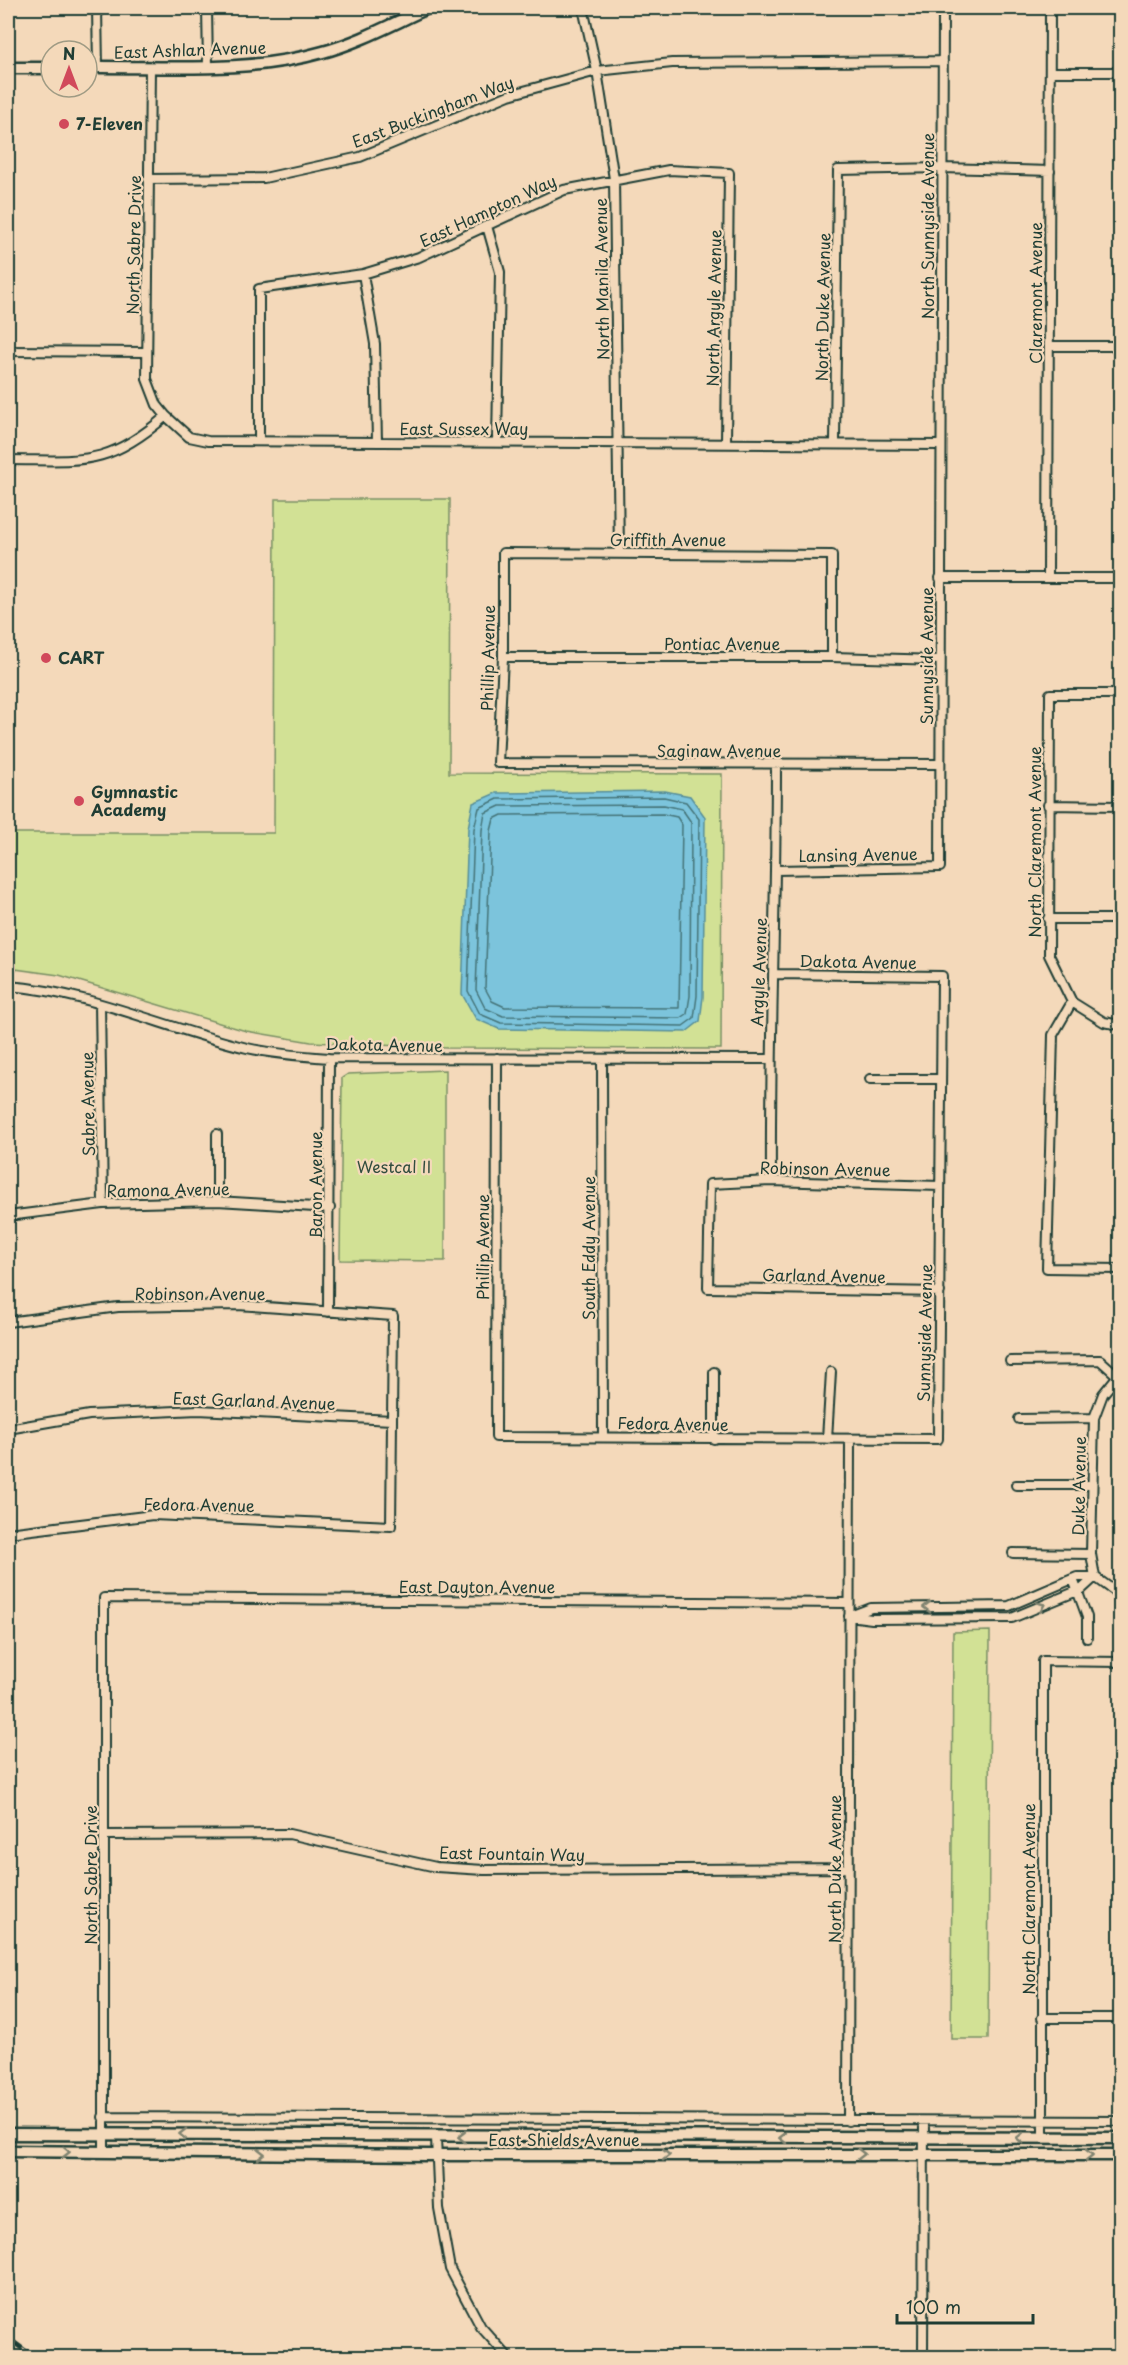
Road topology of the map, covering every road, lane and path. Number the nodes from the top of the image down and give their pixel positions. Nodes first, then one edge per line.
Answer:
1 (97, 8) edge
2 (207, 8) edge
3 (428, 8) edge
4 (583, 8) edge
5 (943, 8) edge
6 (1050, 8) edge
7 (95, 39) edge
8 (943, 62) junction
9 (99, 67) edge
10 (208, 67) junction
11 (8, 68) edge
12 (39, 68) edge
13 (150, 68) junction
14 (597, 71) junction
15 (1050, 72) junction
16 (1120, 72) edge
17 (942, 168) junction
18 (1050, 171) junction
19 (729, 173) joint
20 (148, 179) junction
21 (614, 179) junction
22 (487, 226) junction
23 (363, 273) junction
24 (1049, 346) junction
25 (1120, 346) edge
26 (8, 351) edge
27 (146, 352) junction
28 (166, 417) junction
29 (259, 441) junction
30 (377, 442) junction
31 (497, 442) junction
32 (619, 443) junction
33 (726, 444) junction
34 (835, 444) junction
35 (941, 445) junction
36 (8, 460) edge
37 (503, 553) joint
38 (619, 553) junction
39 (940, 578) junction
40 (1048, 578) junction
41 (1120, 578) edge
42 (503, 657) junction
43 (832, 657) junction
44 (940, 660) junction
45 (1120, 694) edge
46 (498, 763) joint
47 (940, 764) junction
48 (776, 765) junction
49 (1048, 805) junction
50 (1120, 806) edge
51 (940, 867) joint
52 (776, 870) junction
53 (1048, 919) junction
54 (1120, 919) edge
55 (773, 974) junction
56 (942, 976) joint
57 (8, 986) edge
58 (1072, 1002) junction
59 (100, 1004) junction
60 (1120, 1024) edge
61 (328, 1058) junction
62 (497, 1058) junction
63 (602, 1059) junction
64 (770, 1059) junction
65 (870, 1079) dead end
66 (941, 1079) junction
67 (217, 1134) dead end
68 (771, 1180) junction
69 (940, 1186) junction
70 (217, 1201) junction
71 (103, 1204) junction
72 (330, 1208) junction
73 (8, 1216) edge
74 (1120, 1269) edge
75 (708, 1288) joint
76 (940, 1292) junction
77 (328, 1312) junction
78 (8, 1322) edge
79 (1010, 1361) dead end
80 (714, 1372) dead end
81 (831, 1372) dead end
82 (1120, 1375) edge
83 (1094, 1418) junction
84 (1019, 1419) dead end
85 (392, 1420) junction
86 (8, 1429) edge
87 (496, 1437) joint
88 (603, 1437) junction
89 (714, 1439) junction
90 (827, 1439) junction
91 (850, 1440) junction
92 (1016, 1485) dead end
93 (1092, 1485) junction
94 (8, 1533) edge
95 (1013, 1553) dead end
96 (1091, 1554) junction
97 (1095, 1577) junction
98 (1073, 1580) junction
99 (1078, 1590) junction
100 (1120, 1595) edge
101 (104, 1598) joint
102 (849, 1603) junction
103 (849, 1616) junction
104 (1087, 1638) dead end
105 (1120, 1662) edge
106 (105, 1835) junction
107 (849, 1868) junction
108 (1042, 2018) junction
109 (1120, 2018) edge
110 (103, 2117) junction
111 (1043, 2120) junction
112 (848, 2121) junction
113 (924, 2121) junction
114 (1120, 2121) edge
115 (8, 2134) edge
116 (103, 2134) junction
117 (436, 2137) junction
118 (1043, 2137) junction
119 (1120, 2138) edge
120 (925, 2139) junction
121 (8, 2151) edge
122 (104, 2152) junction
123 (926, 2154) junction
124 (436, 2155) junction
125 (1120, 2155) edge
126 (509, 2358) edge
127 (923, 2358) edge

1 - 7 street
2 - 10 street
3 - 10 main road, East Ashlan Avenue
4 - 14 street, North Manila Avenue
5 - 8 street, North Sunnyside Avenue
6 - 15 street, Claremont Avenue
8 - 14 street, East Buckingham Way
8 - 17 street, North Sunnyside Avenue
9 - 13 main road, East Ashlan Avenue
10 - 13 main road, East Ashlan Avenue
11 - 12 main road
13 - 20 street, North Sabre Drive
14 - 20 street, East Buckingham Way
14 - 21 street, North Manila Avenue
15 - 16 street
15 - 18 street, Claremont Avenue
17 - 18 street
17 - 34 street, North Duke Avenue
17 - 35 street, North Sunnyside Avenue
18 - 24 street, Claremont Avenue
19 - 21 street, East Hampton Way
19 - 33 street, North Argyle Avenue
20 - 27 street, North Sabre Drive
21 - 22 street, East Hampton Way
21 - 32 street, North Manila Avenue
22 - 23 street, East Hampton Way
22 - 31 street
23 - 29 street, East Hampton Way
23 - 30 street
24 - 25 street
24 - 40 street, Claremont Avenue
26 - 27 street
27 - 28 street, North Sabre Drive
28 - 29 street, East Sussex Way
28 - 36 street
29 - 30 street, East Sussex Way
30 - 31 street, East Sussex Way
31 - 32 street, East Sussex Way
32 - 33 street, East Sussex Way
32 - 38 street, North Manila Avenue
33 - 34 street, East Sussex Way
34 - 35 street, East Sussex Way
35 - 39 street, Sunnyside Avenue
37 - 38 street, Griffith Avenue
37 - 42 street, Phillip Avenue
38 - 43 street, Griffith Avenue
39 - 40 street
39 - 44 street, Sunnyside Avenue
40 - 41 street
42 - 43 street, Pontiac Avenue
42 - 46 street, Phillip Avenue
43 - 44 street, Pontiac Avenue
44 - 47 street, Sunnyside Avenue
45 - 49 street, North Claremont Avenue
46 - 48 street, Saginaw Avenue
47 - 48 street, Saginaw Avenue
47 - 51 street, Sunnyside Avenue
48 - 52 street, Argyle Avenue
49 - 50 street
49 - 53 street, North Claremont Avenue
51 - 52 street, Lansing Avenue
52 - 55 street, Argyle Avenue
53 - 54 street
53 - 58 street, North Claremont Avenue
55 - 56 street, Dakota Avenue
55 - 64 street, Argyle Avenue
56 - 66 street, Sunnyside Avenue
57 - 59 street, Dakota Avenue
58 - 60 street
58 - 74 street
59 - 61 street, Dakota Avenue
59 - 71 street, Sabre Avenue
61 - 62 street, Dakota Avenue
61 - 72 street, Baron Avenue
62 - 63 street, Dakota Avenue
62 - 87 street, Phillip Avenue
63 - 64 street, Dakota Avenue
63 - 88 street, South Eddy Avenue
64 - 68 street, Argyle Avenue
65 - 66 street
66 - 69 street, Sunnyside Avenue
67 - 70 street
68 - 69 street, Robinson Avenue
68 - 75 street, Robinson Avenue
69 - 76 street, Sunnyside Avenue
70 - 71 street, Ramona Avenue
70 - 72 street, Ramona Avenue
71 - 73 street, Ramona Avenue
72 - 77 street, Baron Avenue
75 - 76 street, Garland Avenue
76 - 91 street, Sunnyside Avenue
77 - 78 street, Robinson Avenue
77 - 85 street, Robinson Avenue
79 - 82 street
80 - 89 street
81 - 90 street
82 - 83 street, Duke Avenue
83 - 84 street
83 - 93 street, Duke Avenue
85 - 86 street, East Garland Avenue
85 - 94 street, Fedora Avenue
87 - 88 street, Fedora Avenue
88 - 89 street, Fedora Avenue
89 - 90 street, Fedora Avenue
90 - 91 street, Fedora Avenue
91 - 102 street
92 - 93 street
93 - 96 street, Duke Avenue
95 - 96 street
96 - 97 street, Duke Avenue
97 - 98 street
97 - 99 street
97 - 100 street
98 - 99 street
98 -> 103 street
103 -> 99 street
99 - 104 street
101 - 102 street, East Dayton Avenue
101 - 106 street, North Sabre Drive
102 - 103 street, North Duke Avenue
103 - 107 street, North Duke Avenue
105 - 108 street, North Claremont Avenue
106 - 107 street, East Fountain Way
106 - 110 street, North Sabre Drive
107 - 112 street, North Duke Avenue
108 - 109 street
108 - 111 street, North Claremont Avenue
110 - 112 street, East Shields Avenue
110 - 116 street, North Sabre Drive
111 - 113 street, East Shields Avenue
111 - 114 street, East Shields Avenue
111 - 118 street, North Claremont Avenue
112 - 113 street, East Shields Avenue
113 - 120 street
115 - 116 main road, East Shields Avenue
117 -> 116 main road, East Shields Avenue
116 - 122 street, North Sabre Drive
120 -> 117 main road, East Shields Avenue
117 - 124 street
118 - 119 main road, East Shields Avenue
118 -> 120 main road, East Shields Avenue
120 - 123 street
121 -> 122 main road, East Shields Avenue
122 -> 124 main road, East Shields Avenue
124 -> 123 main road, East Shields Avenue
123 -> 125 main road, East Shields Avenue
123 - 127 street
124 - 126 street

